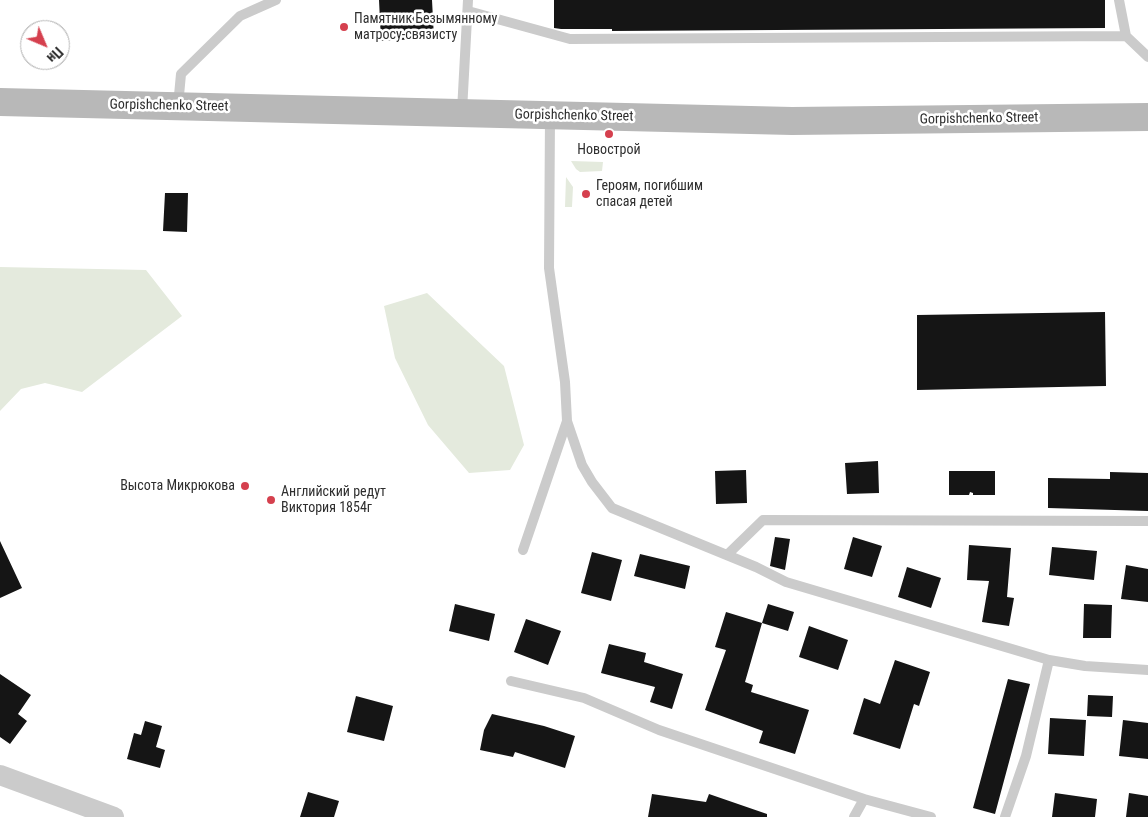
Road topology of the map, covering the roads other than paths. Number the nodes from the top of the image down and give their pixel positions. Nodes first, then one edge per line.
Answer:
1 (276, 0) edge
2 (1119, 0) edge
3 (468, 5) edge
4 (1126, 36) junction
5 (1148, 57) edge
6 (0, 102) edge
7 (178, 107) junction
8 (462, 113) junction
9 (550, 116) junction
10 (1148, 117) edge
11 (567, 421) junction
12 (1148, 521) edge
13 (523, 550) dead end
14 (727, 555) junction
15 (1049, 660) junction
16 (1148, 670) edge
17 (511, 681) dead end
18 (0, 775) edge
19 (864, 799) junction
20 (114, 817) edge
21 (854, 817) edge
22 (931, 817) edge
23 (1005, 817) edge

1 - 7 lane
2 - 4 lane
3 - 4 lane
3 - 8 lane
4 - 5 lane
6 - 7 main road, Gorpishchenko Street
7 - 8 main road, Gorpishchenko Street
8 - 9 main road, Gorpishchenko Street
9 - 10 main road, Gorpishchenko Street
9 - 11 lane
11 - 13 lane
11 - 14 lane
12 - 14 lane
14 - 15 lane
15 - 16 lane
15 - 23 lane
17 - 19 lane
18 - 20 street
19 - 21 lane
19 - 22 lane

